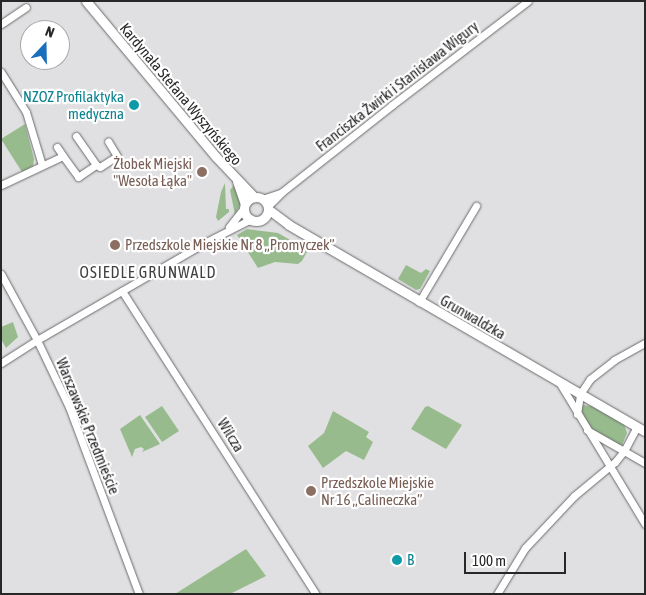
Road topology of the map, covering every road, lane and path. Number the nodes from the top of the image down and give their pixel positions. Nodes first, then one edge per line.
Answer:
1 (86, 1) edge
2 (528, 1) edge
3 (26, 7) dead end
4 (1, 24) edge
5 (1, 72) edge
6 (76, 136) dead end
7 (108, 141) dead end
8 (57, 147) dead end
9 (63, 156) junction
10 (42, 165) junction
11 (96, 165) junction
12 (237, 180) junction
13 (1, 185) edge
14 (245, 206) junction
15 (263, 206) junction
16 (476, 206) dead end
17 (251, 220) junction
18 (227, 230) junction
19 (1, 274) edge
20 (122, 291) junction
21 (419, 302) junction
22 (37, 340) junction
23 (645, 344) edge
24 (1, 363) edge
25 (559, 382) junction
26 (580, 394) junction
27 (577, 414) junction
28 (641, 429) edge
29 (587, 430) junction
30 (624, 451) junction
31 (645, 463) edge
32 (609, 467) junction
33 (645, 524) edge
34 (139, 594) edge
35 (316, 594) edge
36 (497, 594) edge

1 - 12 street, Kardynała Stefana Wyszyńskiego
2 - 15 street, Franciszka Żwirki i Stanisława Wigury
3 - 4 street
5 - 10 street
6 - 11 street
7 - 11 street
8 - 9 street
9 - 10 street
9 - 11 street
10 - 13 street
12 - 14 street, Kardynała Stefana Wyszyńskiego
12 - 15 street, Kardynała Stefana Wyszyńskiego
14 - 15 street
14 - 17 street, Kardynała Stefana Wyszyńskiego
14 - 18 street
15 - 17 street
15 - 21 street, Grunwaldzka
16 - 21 street
17 - 18 street
18 - 20 street
19 - 22 street, Warszawskie Przedmieście
20 - 22 street
20 - 35 street, Wilcza
21 - 25 street, Grunwaldzka
22 - 24 street
22 - 34 street, Warszawskie Przedmieście
23 - 26 street
25 - 26 street, Grunwaldzka
25 - 27 street
26 - 27 street
26 - 28 street, Grunwaldzka
27 - 29 street
28 - 30 street
29 - 30 street
29 - 32 street
30 - 31 street
30 - 32 street
32 - 33 street
32 - 36 street

